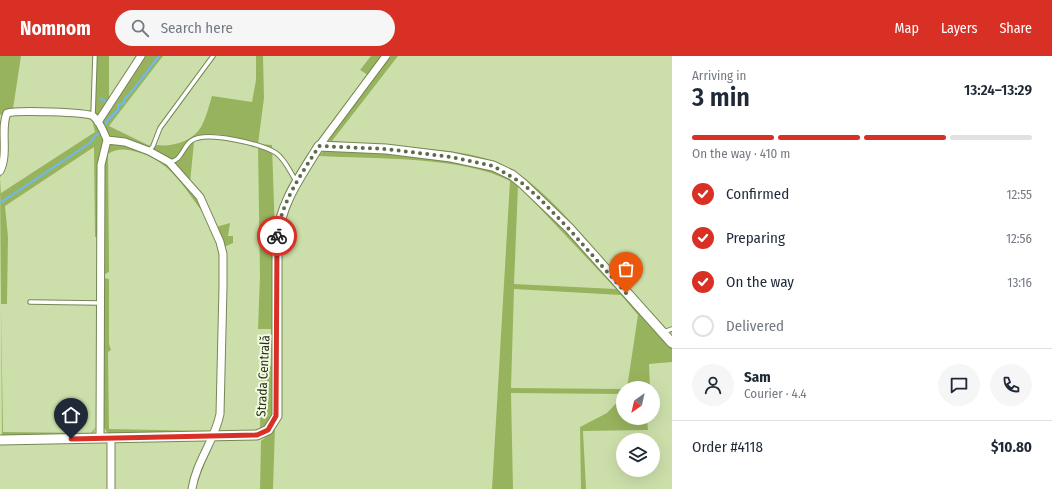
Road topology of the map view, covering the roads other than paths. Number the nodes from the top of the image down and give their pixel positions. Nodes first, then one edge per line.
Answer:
1 (95, 56) edge
2 (141, 56) edge
3 (213, 56) edge
4 (386, 56) edge
5 (93, 116) junction
6 (99, 124) junction
7 (106, 137) junction
8 (319, 146) junction
9 (149, 151) junction
10 (169, 162) junction
11 (0, 171) edge
12 (297, 182) junction
13 (30, 302) dead end
14 (99, 303) junction
15 (672, 329) edge
16 (662, 333) junction
17 (672, 343) edge
18 (211, 437) junction
19 (100, 438) junction
20 (111, 438) junction
21 (0, 440) edge
22 (111, 489) edge
23 (192, 489) edge

1 - 5 lane
2 - 6 street
3 - 9 lane
4 - 8 street, Strada Centrală
5 - 6 street
5 - 11 street
6 - 7 street
7 - 9 street
7 - 14 street
8 - 12 street, Strada Centrală
8 - 16 street
9 - 10 street
10 - 12 lane
10 - 18 street
12 - 18 street, Strada Centrală
13 - 14 lane
14 - 19 street
15 - 16 lane
16 - 17 street
18 - 20 street, Strada Centrală
18 - 23 street
19 - 20 street, Strada Centrală
19 - 21 street, Strada Centrală
20 - 22 street

